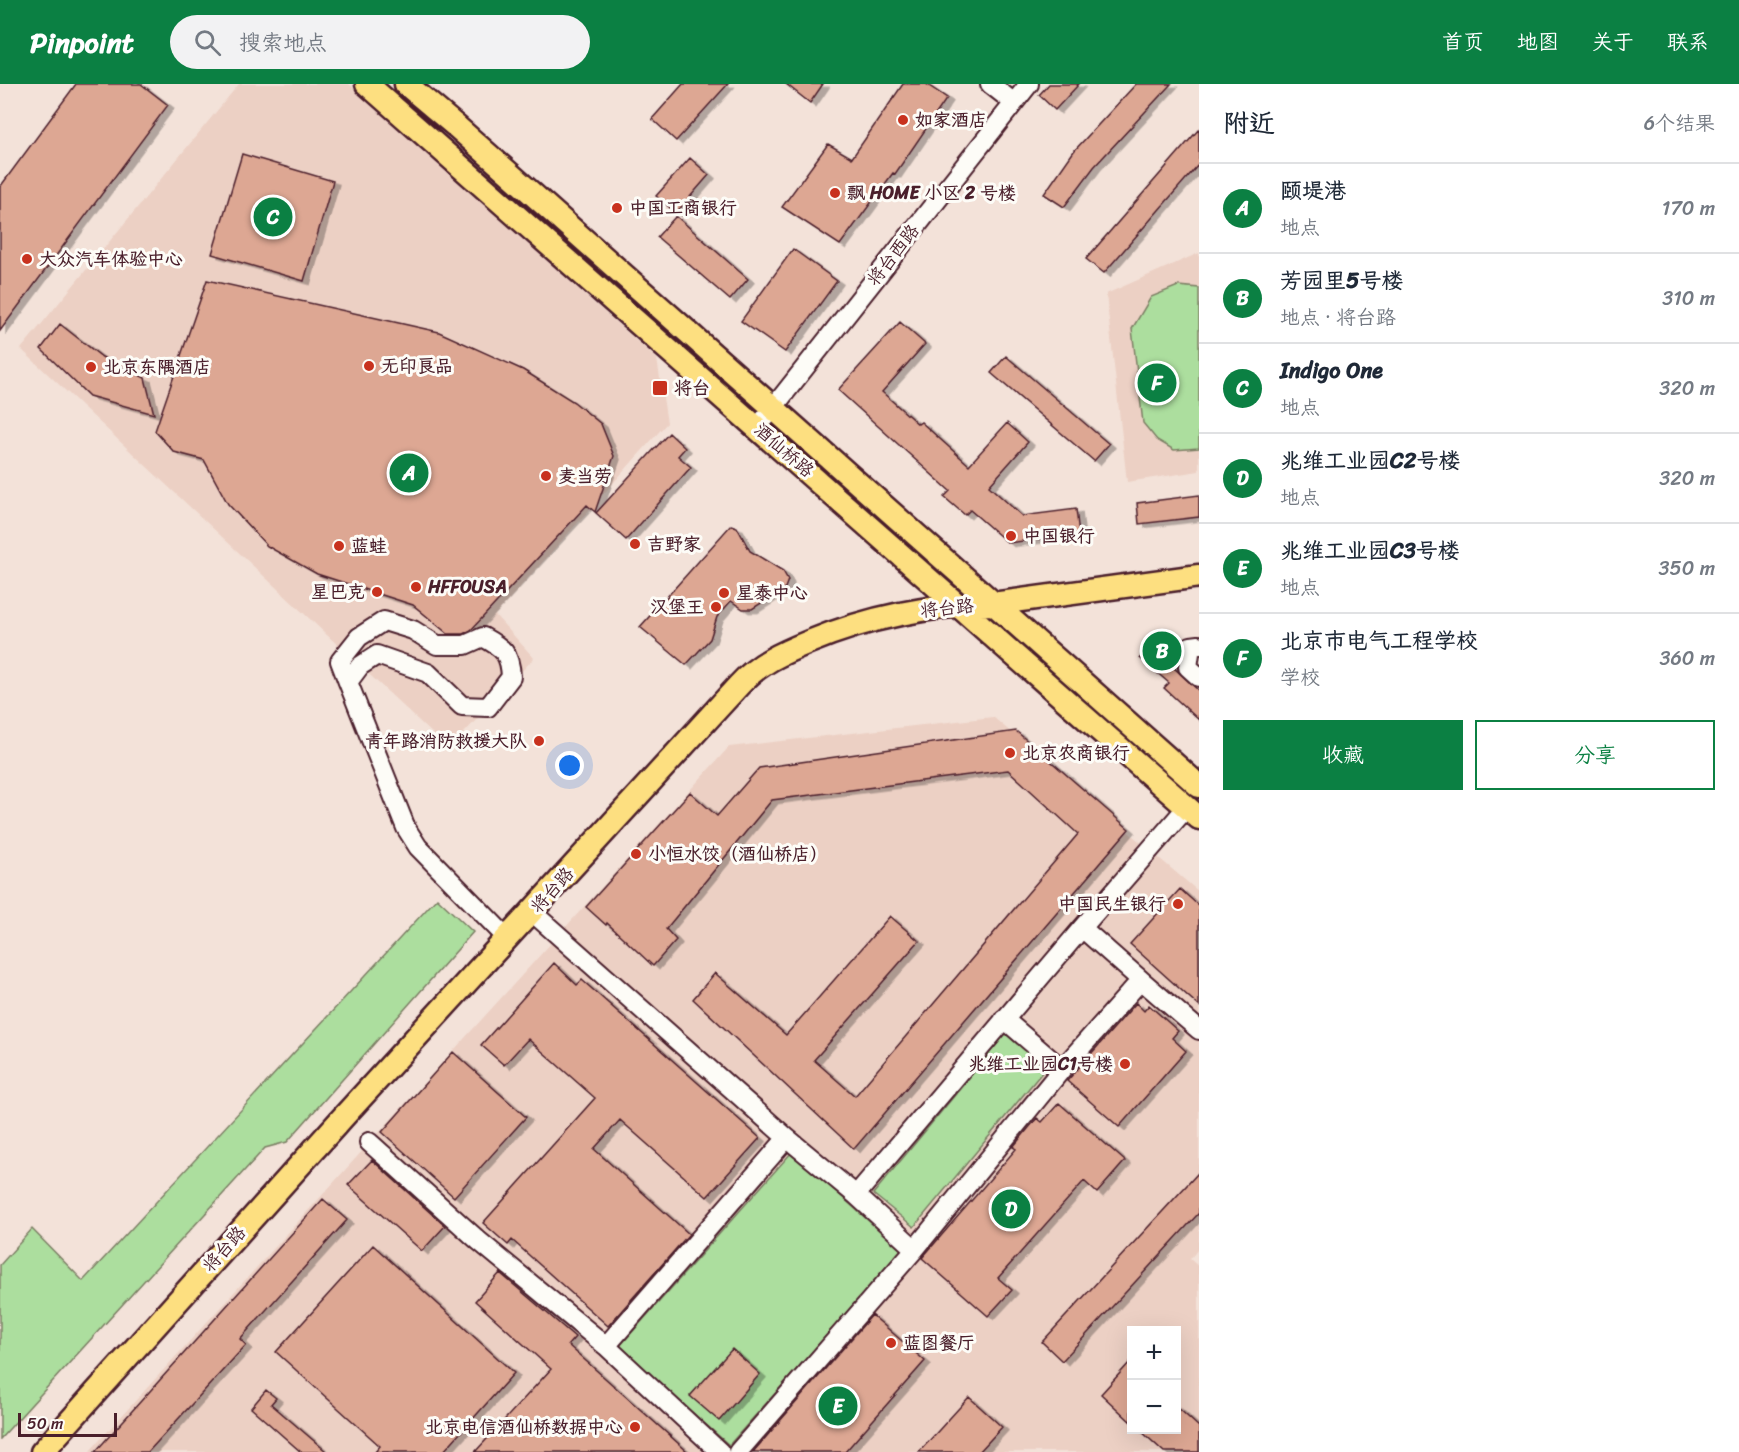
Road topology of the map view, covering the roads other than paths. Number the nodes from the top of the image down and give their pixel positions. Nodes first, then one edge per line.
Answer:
1 (367, 84) edge
2 (406, 84) edge
3 (990, 84) edge
4 (1029, 84) edge
5 (1013, 102) junction
6 (773, 409) junction
7 (758, 428) junction
8 (1199, 576) edge
9 (958, 604) junction
10 (992, 604) junction
11 (1199, 645) edge
12 (1199, 677) edge
13 (348, 682) junction
14 (1199, 786) edge
15 (1193, 812) edge
16 (532, 912) junction
17 (1082, 928) junction
18 (508, 939) junction
19 (1141, 980) junction
20 (1004, 1019) junction
21 (1199, 1030) edge
22 (1062, 1069) junction
23 (787, 1138) junction
24 (369, 1142) dead end
25 (856, 1195) junction
26 (915, 1249) junction
27 (606, 1346) junction
28 (42, 1452) edge
29 (720, 1452) edge
30 (738, 1452) edge

1 - 7 main road, 酒仙桥路
2 - 6 main road, 酒仙桥路
3 - 5 street
4 - 5 street, 将台西路
5 - 6 street, 将台西路
6 - 7 street, 将台西路
6 - 10 main road, 酒仙桥路
7 - 9 main road, 酒仙桥路
8 - 10 main road, 将台路
9 - 10 main road, 将台路
9 - 15 main road, 酒仙桥路
9 - 16 main road, 将台路
10 - 14 main road, 酒仙桥路
11 - 12 street
13 - 13 street
13 - 18 street
15 - 17 street
16 - 18 main road, 将台路
16 - 23 street
17 - 19 street
17 - 20 street
18 - 28 main road, 将台路
19 - 21 street
19 - 22 street
20 - 22 street
20 - 25 street
22 - 26 street
23 - 25 street
23 - 27 street
24 - 27 street
25 - 26 street
26 - 30 street
27 - 29 street

